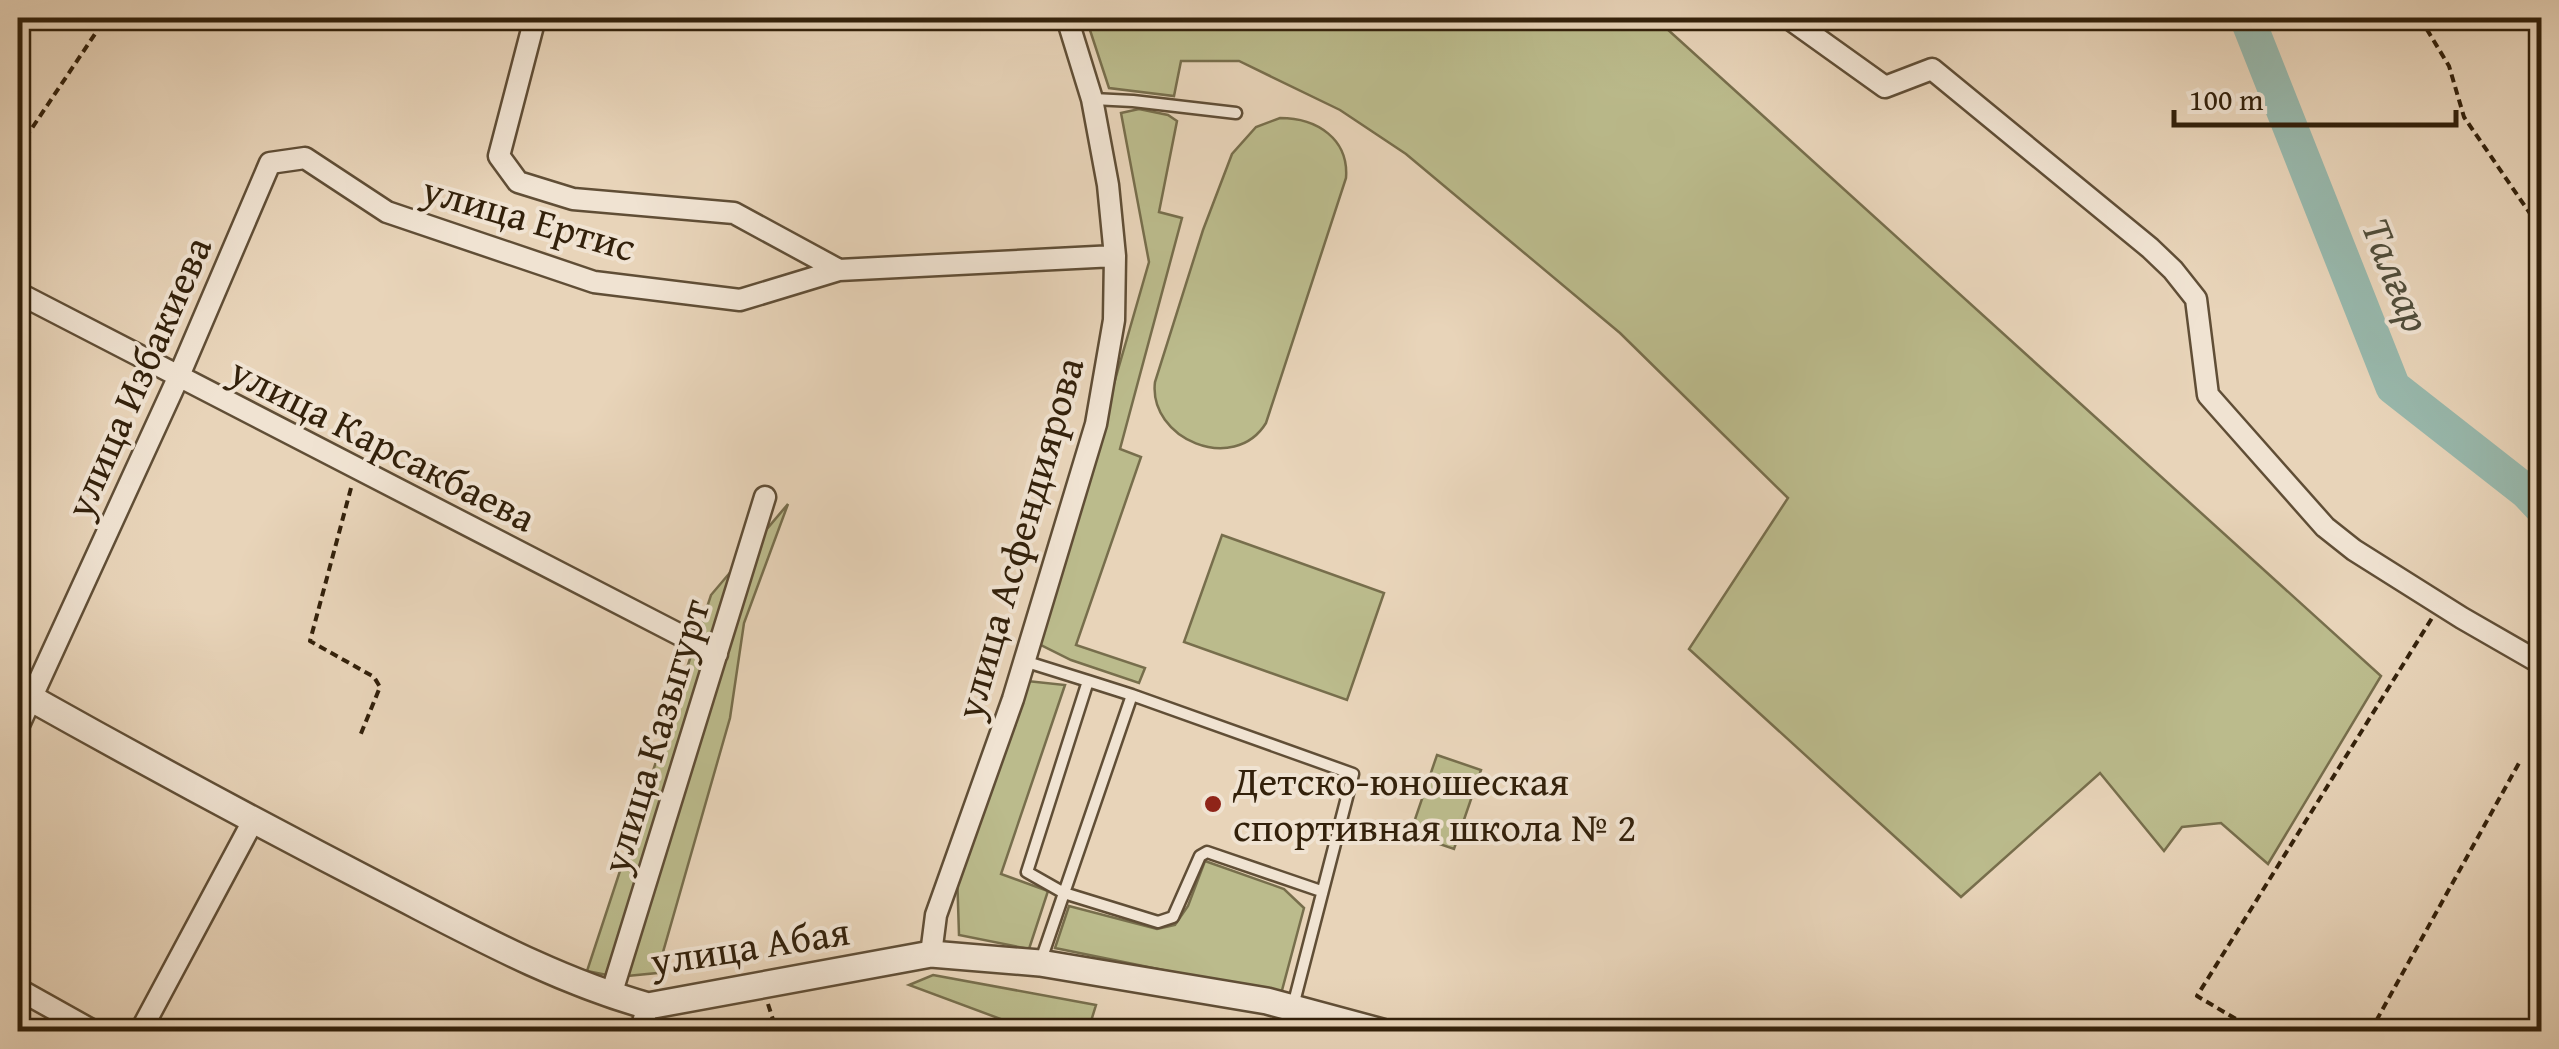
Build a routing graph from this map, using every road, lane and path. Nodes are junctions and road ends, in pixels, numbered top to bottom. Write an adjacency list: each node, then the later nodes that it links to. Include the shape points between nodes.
1 (101, 18): 8 (path)
2 (535, 18): 12 (street, via 499,156 518,182 573,200 734,212)
3 (1067, 18): 6 (street, улица Асфендиярова)
4 (1782, 18): 17 (street, via 1885,88 1932,68 2150,248 2196,298 2208,395 2324,527)
5 (2420, 18): 10 (path, via 2450,66 2464,117)
6 (1092, 100): 7 (lane); 11 (street, улица Асфендиярова)
7 (1236, 113)
8 (18, 149)
9 (270, 163): 12 (street, улица Ертис, via 305,158 387,212 594,282 740,300); 14 (street, улица Избакиева)
10 (2542, 231)
11 (1115, 256): 12 (street, улица Ертис); 19 (street, улица Асфендиярова, via 1114,320 1096,424)
12 (839, 270)
13 (18, 293): 14 (street, улица Карсакбаева)
14 (178, 378): 15 (street, улица Карсакбаева); 22 (street, улица Избакиева)
15 (356, 469): 18 (street, улица Карсакбаева); 25 (path, via 310,641 374,677 380,687)
16 (765, 497): 18 (street, улица Казыгурт)
17 (2441, 604): 20 (street); 43 (path, via 2197,996)
18 (717, 654): 34 (street, улица Казыгурт)
19 (1024, 661): 21 (lane); 30 (street, улица Асфендиярова, via 936,915)
20 (2542, 664)
21 (1088, 681): 23 (lane); 29 (lane, via 1027,872)
22 (25, 695): 24 (street, улица Избакиева); 27 (street, улица Абая)
23 (1132, 695): 28 (lane, via 1351,772 1354,783); 29 (lane)
24 (18, 728)
25 (360, 736)
26 (2519, 763): 44 (path)
27 (253, 820): 34 (street, улица Абая, via 530,963); 39 (street)
28 (1321, 892): 29 (lane, via 1207,852 1166,922); 36 (lane)
29 (1064, 893): 31 (lane)
30 (931, 954): 31 (street, улица Абая); 32 (street, улица Абая)
31 (1040, 963): 36 (street, улица Абая)
32 (762, 986): 35 (street, улица Абая); 41 (path)
33 (18, 989): 38 (street)
34 (611, 995): 35 (street, улица Абая)
35 (648, 1006): 40 (street)
36 (1293, 1007): 42 (street, улица Абая)
37 (2542, 1020): 45 (street)
38 (95, 1032)
39 (140, 1032)
40 (640, 1032)
41 (778, 1032)
42 (1382, 1032)
43 (2258, 1032)
44 (2370, 1032)
45 (2535, 1032)

